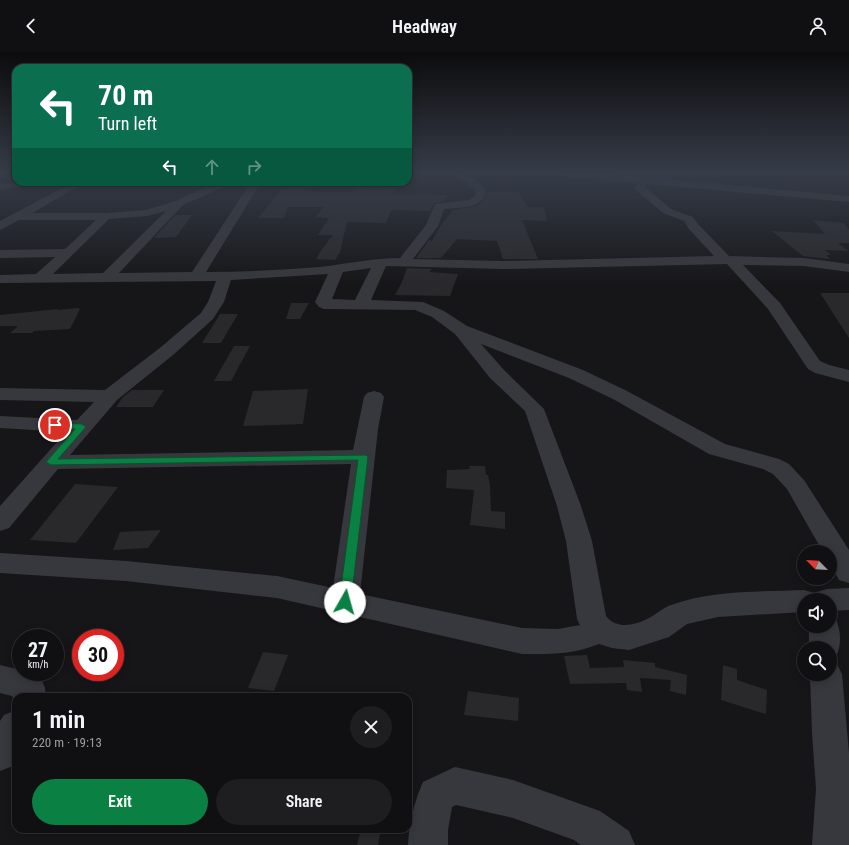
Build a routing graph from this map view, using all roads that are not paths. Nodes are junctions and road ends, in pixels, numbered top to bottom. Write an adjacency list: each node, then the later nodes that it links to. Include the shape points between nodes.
1 (28, 211): 8 (street)
2 (154, 211): 7 (street)
3 (172, 211): 17 (street)
4 (238, 211): 18 (street)
5 (436, 211): 14 (street, via 432,226)
6 (667, 211): 12 (street, via 689,219 692,226)
7 (106, 216): 8 (street); 10 (street)
8 (17, 217): 9 (street)
9 (0, 226)
10 (68, 253): 11 (street); 20 (street)
11 (0, 254)
12 (728, 260): 14 (street, via 504,265); 15 (street, via 804,262); 24 (street, via 774,306 814,365)
13 (381, 263): 14 (street); 16 (street); 22 (street)
14 (403, 263)
15 (849, 268)
16 (337, 269): 19 (street); 22 (street, via 323,302 328,306)
17 (107, 277): 18 (street); 20 (street)
18 (196, 277): 19 (street)
19 (225, 277): 26 (street, via 216,302 207,316)
20 (40, 278): 21 (street)
21 (0, 279)
22 (361, 304): 23 (street, via 418,305 438,314)
23 (461, 330): 34 (street, via 576,374 718,449 781,469 796,485); 39 (street, via 497,374 534,409 569,506 579,541 592,619)
24 (849, 376)
25 (0, 394): 26 (street)
26 (110, 396): 29 (street)
27 (374, 397): 30 (street)
28 (0, 422): 29 (street)
29 (82, 427): 31 (street)
30 (363, 457): 31 (street); 38 (street)
31 (51, 462): 32 (street)
32 (0, 522)
33 (0, 563): 38 (street, via 126,571 277,587)
34 (849, 573)
35 (849, 599): 36 (street)
36 (837, 600)
37 (797, 601): 39 (street, via 718,606 679,614 658,628 629,638 612,636)
38 (345, 602): 39 (street, via 522,641 558,642 580,638)
39 (600, 630)
40 (0, 679): 42 (street, via 29,688)
41 (826, 681): 47 (street, via 835,789)
42 (28, 693)
43 (12, 733): 44 (street)
44 (0, 754)
45 (428, 845): 46 (street, via 428,830 436,795 455,786 513,800 586,825)
46 (616, 845)
47 (832, 845)

